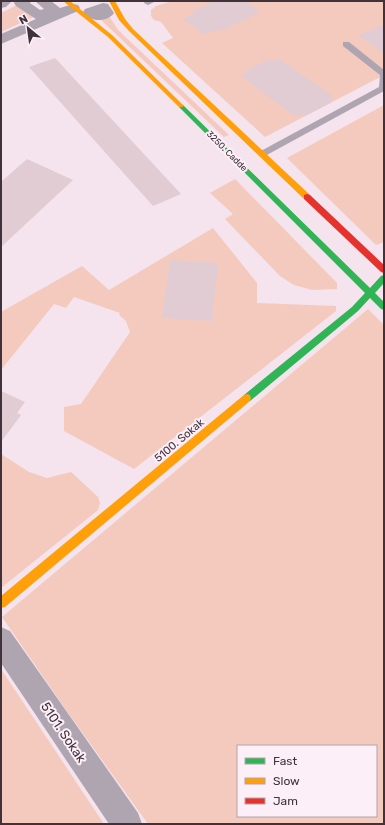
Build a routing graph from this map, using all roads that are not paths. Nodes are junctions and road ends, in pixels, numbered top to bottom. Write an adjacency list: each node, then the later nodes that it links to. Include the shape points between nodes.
1 (5, 1): 5 (street)
2 (24, 1): 3 (street, via 21,3 38,15 55,11)
3 (42, 1)
4 (112, 1): 10 (street, 3250. Cadde, via 130,30)
5 (1, 4)
6 (69, 4): 7 (street); 8 (street); 13 (street, 3250. Cadde, via 110,36)
7 (92, 6)
8 (1, 40)
9 (346, 44): 10 (lane, via 384,74 382,88)
10 (262, 154): 11 (street, 3250. Cadde)
11 (384, 270)
12 (384, 278): 13 (street, 5100. Sokak)
13 (369, 292): 14 (street, 3250. Cadde); 15 (street, 5100. Sokak, via 355,309)
14 (384, 307)
15 (1, 603)
16 (1, 640): 17 (street, 5101. Sokak)
17 (127, 824)

